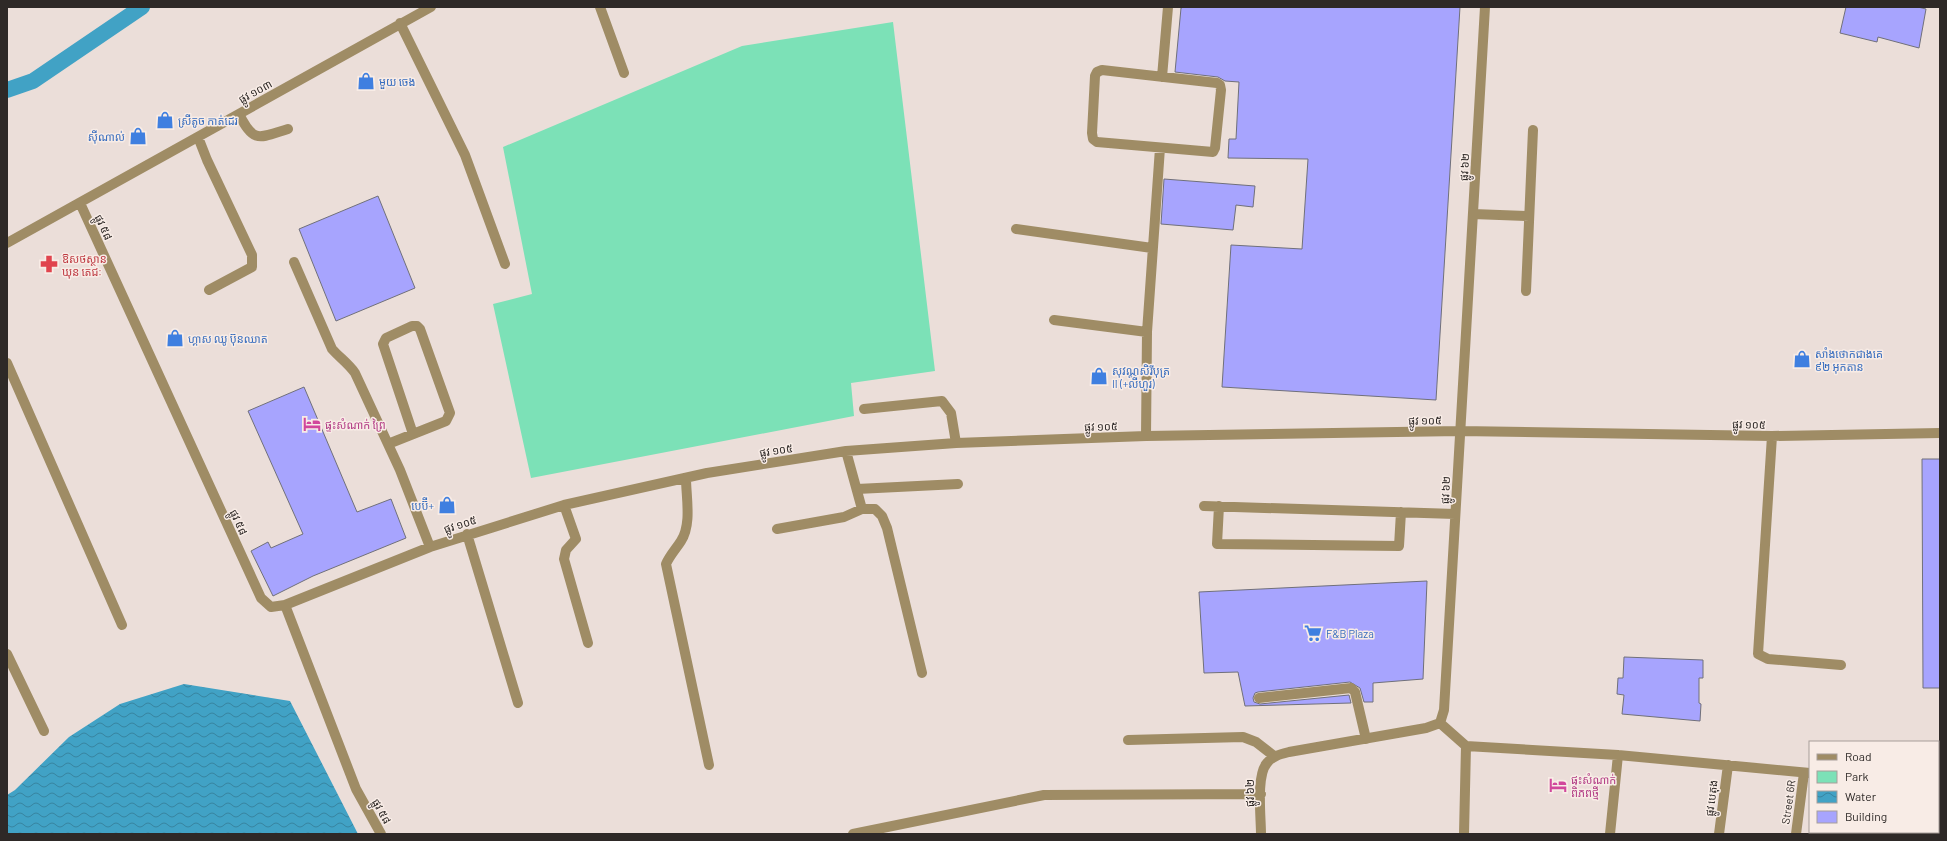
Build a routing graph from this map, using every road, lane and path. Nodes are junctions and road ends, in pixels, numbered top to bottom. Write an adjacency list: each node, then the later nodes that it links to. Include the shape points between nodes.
1 (431, 7): 5 (street, ផ្លូវ ១០៣)
2 (600, 7): 6 (street)
3 (1168, 7): 7 (street)
4 (1485, 7): 14 (street, ផ្លូវ ៦២)
5 (400, 23): 8 (street, ផ្លូវ ១០៣); 20 (street, via 465,155)
6 (624, 73)
7 (1162, 77): 12 (street, via 1217,83 1220,90 1216,148 1213,152); 12 (street, via 1102,70 1097,72 1092,133 1093,139 1097,142)
8 (239, 114): 9 (street, via 248,130 255,136 264,137); 11 (street, ផ្លូវ ១០៣)
9 (288, 130)
10 (1533, 130): 15 (street)
11 (198, 137): 13 (street, ផ្លូវ ១០៣); 21 (street, via 252,256 252,267)
12 (1160, 148): 18 (street)
13 (80, 203): 17 (street, ផ្លូវ ១០៣); 47 (street, ផ្លូវ ៥៨, via 261,598 271,607)
14 (1473, 214): 15 (street); 27 (street, ផ្លូវ ៦២)
15 (1529, 216): 22 (street)
16 (1016, 229): 18 (street)
17 (7, 243)
18 (1152, 248): 24 (street)
19 (294, 262): 33 (street, via 332,349 348,362 355,373)
20 (505, 264)
21 (209, 290)
22 (1526, 291)
23 (1054, 320): 24 (street)
24 (1147, 332): 30 (street)
25 (7, 363): 48 (street)
26 (864, 409): 32 (street, via 942,401 951,413)
27 (1460, 431): 30 (street, ផ្លូវ ១០៥); 31 (street, ផ្លូវ ១០៥); 43 (street, ផ្លូវ ៦២)
28 (1940, 433): 31 (street, ផ្លូវ ១០៥)
29 (413, 434): 29 (street, via 446,421 450,413 417,326 386,338 383,344); 33 (street)
30 (1146, 436): 32 (street, ផ្លូវ ១០៥)
31 (1772, 436): 51 (street, via 1758,654 1768,659)
32 (956, 443): 34 (street, ផ្លូវ ១០៥)
33 (388, 444): 46 (street)
34 (846, 451): 35 (street, ផ្លូវ ១០៥); 37 (street)
35 (686, 478): 38 (street, ផ្លូវ ១០៥); 62 (street, via 687,526 682,540 669,555 666,564)
36 (958, 484): 37 (street)
37 (858, 489): 41 (street)
38 (564, 505): 45 (street, ផ្លូវ ១០៥); 49 (street, via 576,539 566,550 564,559)
39 (1204, 506): 40 (street)
40 (1219, 506): 42 (street); 42 (street, via 1217,544 1399,546)
41 (862, 509): 44 (street, via 844,517); 52 (street, via 875,509 882,516 887,528)
42 (1401, 512): 43 (street)
43 (1456, 514): 55 (street, ផ្លូវ ៦២, via 1444,710)
44 (776, 529)
45 (467, 534): 46 (street, ផ្លូវ ១០៥); 54 (street)
46 (430, 546): 47 (street, ផ្លូវ ១០៥)
47 (285, 605): 66 (street, ផ្លូវ ៥៨, via 356,789)
48 (122, 624)
49 (588, 643)
50 (7, 654): 56 (street)
51 (1841, 665)
52 (922, 673)
53 (1259, 698): 57 (street, via 1351,688 1355,692)
54 (518, 703)
55 (1440, 723): 57 (street); 59 (street)
56 (44, 731)
57 (1366, 739): 60 (street)
58 (1128, 740): 60 (street, via 1243,737 1256,742)
59 (1466, 746): 61 (street); 69 (street)
60 (1274, 756): 65 (street, ផ្លូវ ៦២, via 1261,772)
61 (1618, 756): 63 (street); 70 (street)
62 (709, 765)
63 (1728, 765): 64 (street); 71 (street, ផ្លូវ បេតុង)
64 (1807, 773): 72 (street, Street 6R)
65 (1261, 794): 67 (street, via 1044,795); 68 (street, ផ្លូវ ៦២)
66 (381, 834)
67 (853, 834)
68 (1261, 834)
69 (1464, 834)
70 (1610, 834)
71 (1719, 834)
72 (1796, 834)

